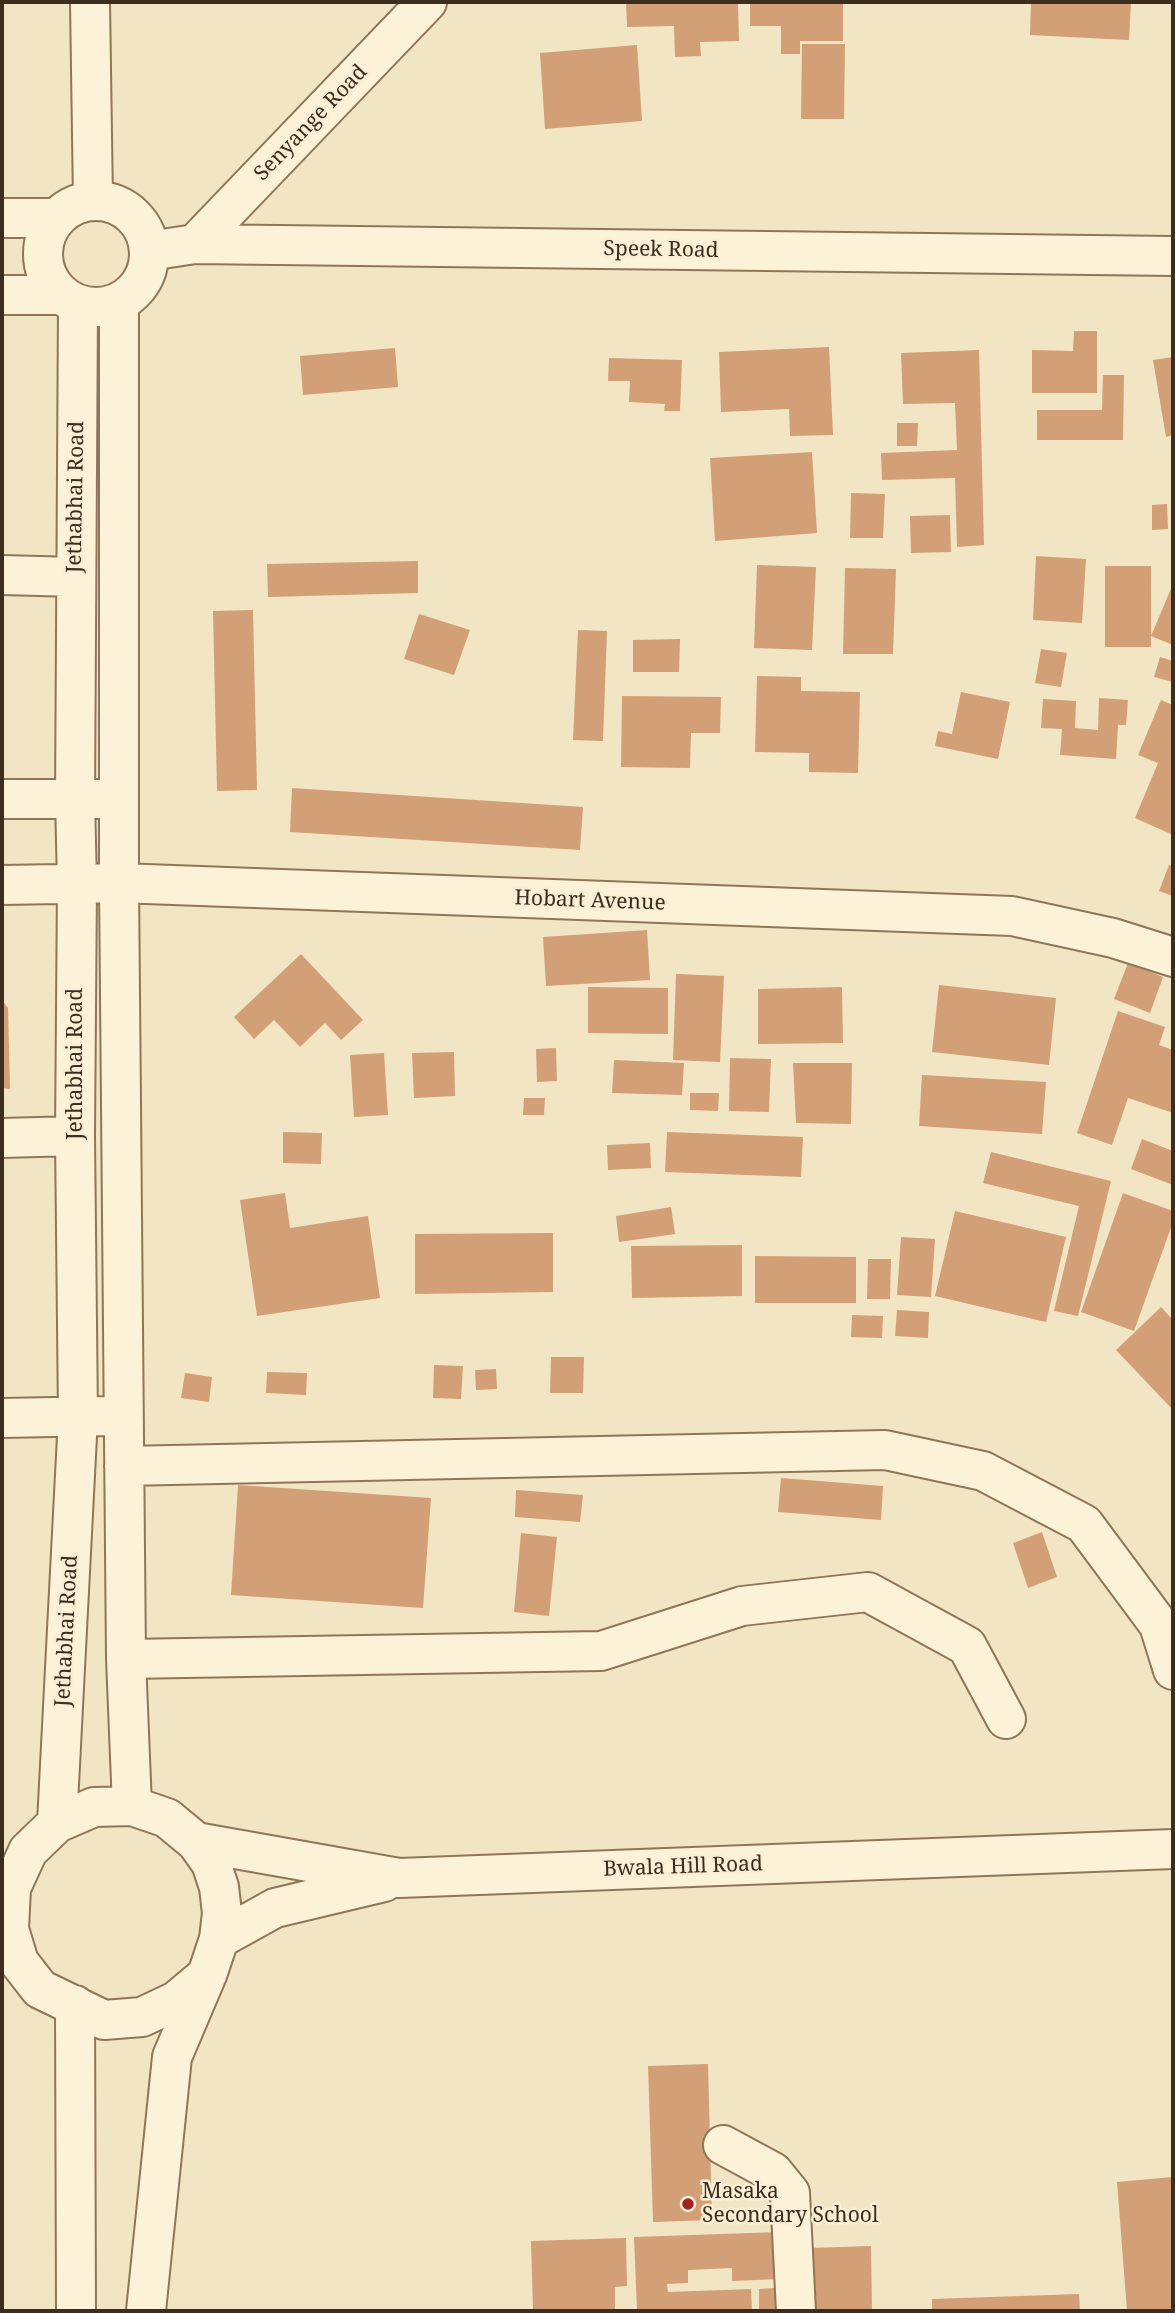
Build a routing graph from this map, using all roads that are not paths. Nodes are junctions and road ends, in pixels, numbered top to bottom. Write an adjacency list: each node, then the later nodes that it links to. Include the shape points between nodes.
1 (90, 2): 3 (street)
2 (427, 2): 6 (street, Senyange Road)
3 (93, 201): 5 (street, via 73,206); 7 (street, via 114,204 132,214 144,231)
4 (2, 218): 5 (street)
5 (56, 218): 10 (street, via 45,237 43,258 48,278)
6 (195, 244): 7 (street, Speek Road); 8 (street, Speek Road)
7 (149, 251): 11 (street, via 146,272 136,290)
8 (1173, 256)
9 (2, 295): 10 (street)
10 (69, 300): 11 (street, via 99,308); 13 (street, Jethabhai Road)
11 (120, 303): 16 (street, Jethabhai Road)
12 (2, 575): 13 (street)
13 (76, 577): 15 (street, Jethabhai Road)
14 (2, 799): 15 (street)
15 (75, 799): 16 (street); 18 (street, Jethabhai Road)
16 (119, 799): 17 (street, Jethabhai Road)
17 (119, 883): 18 (street, Hobart Avenue); 20 (street, Hobart Avenue, via 1012,916 1113,938); 23 (street, Jethabhai Road)
18 (77, 884): 19 (street, Hobart Avenue); 21 (street, Jethabhai Road)
19 (2, 885)
20 (1173, 957)
21 (75, 1136): 22 (street); 24 (street, Jethabhai Road)
22 (2, 1138)
23 (124, 1414): 24 (street); 26 (street, Jethabhai Road)
24 (78, 1417): 25 (street); 31 (street, Jethabhai Road)
25 (2, 1418)
26 (124, 1466): 27 (street, Jethabhai Road); 28 (street, via 885,1450 983,1471 1084,1524 1159,1625)
27 (127, 1659): 29 (street, via 601,1651 741,1606 868,1592 967,1646); 30 (street, Jethabhai Road)
28 (1173, 1670)
29 (1006, 1719)
30 (132, 1806): 31 (street, via 94,1807); 32 (street, via 167,1818)
31 (57, 1823): 34 (street)
32 (196, 1842): 35 (street, Bwala Hill Road); 36 (street, via 211,1863 219,1887)
33 (1173, 1849): 35 (street, Bwala Hill Road)
34 (11, 1870): 39 (street, via 9,1928 19,1962)
35 (399, 1878): 36 (street, via 275,1908)
36 (219, 1939): 37 (street)
37 (207, 1975): 40 (street, via 176,2001 142,2017 104,2020); 43 (street, via 173,2057)
38 (2, 1979): 39 (street)
39 (40, 1989): 40 (street)
40 (75, 2005): 42 (street)
41 (723, 2145): 44 (street, via 773,2172 790,2193)
42 (76, 2311)
43 (146, 2311)
44 (796, 2311)

